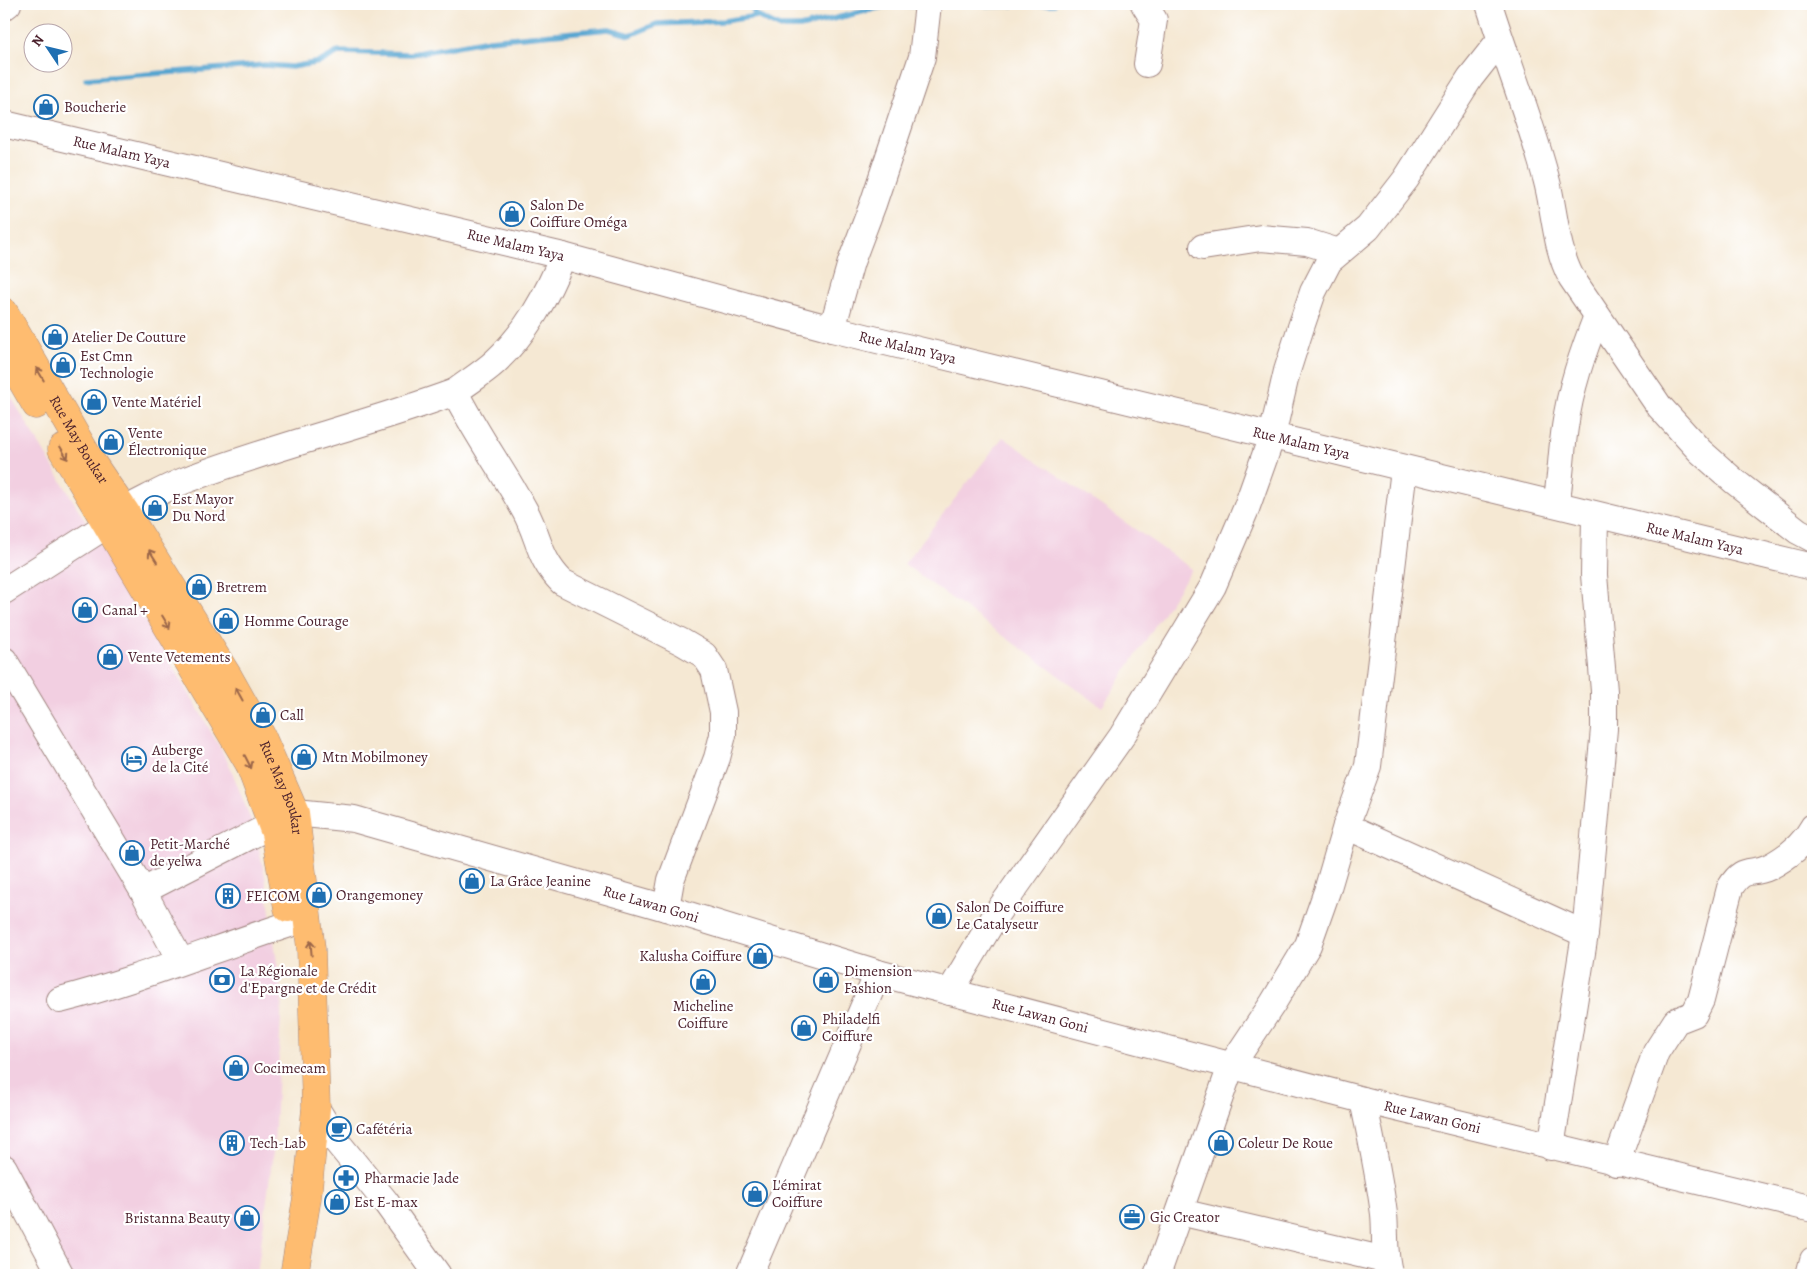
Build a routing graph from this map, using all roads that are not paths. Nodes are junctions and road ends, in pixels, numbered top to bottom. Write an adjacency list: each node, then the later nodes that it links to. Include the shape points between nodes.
1 (8, 4): 4 (street)
2 (1144, 4): 7 (street, via 1154,20)
3 (1489, 4): 6 (street)
4 (4, 7)
5 (928, 11): 14 (street, via 922,57 850,262)
6 (1500, 40): 10 (street, via 1470,78 1406,179 1368,228); 13 (street, via 1524,100 1546,179 1562,260)
7 (1147, 64)
8 (4, 124): 11 (street, Rue Malam Yaya)
9 (1203, 247): 10 (street, via 1261,238 1307,242)
10 (1339, 252): 17 (street, via 1329,261 1313,292 1287,371)
11 (563, 256): 14 (street, Rue Malam Yaya); 16 (street, via 532,321 495,362)
12 (4, 312): 21 (main road, Rue May Boukar, one-way to 12, via 90,460)
13 (1597, 316): 19 (street, via 1574,382); 22 (street, via 1659,406 1700,451 1798,531)
14 (832, 329): 17 (street, Rue Malam Yaya)
15 (4, 350): 21 (main road, Rue May Boukar, one-way to 21)
16 (455, 392): 21 (street, via 400,413 303,440 184,480); 30 (street, via 526,513 549,569 562,582 704,655 714,670 724,712 723,735 671,880)
17 (1272, 436): 18 (street, Rue Malam Yaya); 35 (street, via 1214,586 1122,736 997,913)
18 (1404, 469): 19 (street, Rue Malam Yaya); 27 (street, via 1368,766)
19 (1556, 504): 20 (street, Rue Malam Yaya)
20 (1595, 516): 23 (street, Rue Malam Yaya); 32 (street, via 1594,575 1604,729)
21 (116, 517): 24 (street); 26 (main road, Rue May Boukar, via 229,678 261,735)
22 (1813, 539)
23 (1813, 567)
24 (4, 591)
25 (4, 660): 29 (street)
26 (284, 818): 29 (street); 30 (street, Rue Lawan Goni, via 354,819); 31 (main road, Rue May Boukar); 39 (main road, Rue May Boukar, one-way to 26, via 311,949)
27 (1346, 826): 32 (street); 37 (street, via 1308,945)
28 (1813, 827): 41 (street, via 1790,854 1767,868 1748,870 1733,883 1701,1000 1694,1014 1676,1021 1656,1052)
29 (143, 892): 33 (street)
30 (666, 908): 34 (street, Rue Lawan Goni)
31 (290, 924): 33 (street); 48 (main road, Rue May Boukar, via 299,1045 298,1145)
32 (1585, 934): 40 (street)
33 (180, 960): 36 (street, via 119,985)
34 (878, 973): 35 (street, Rue Lawan Goni); 51 (street)
35 (950, 992): 37 (street, Rue Lawan Goni)
36 (60, 1000)
37 (1231, 1066): 38 (street, Rue Lawan Goni); 44 (street)
38 (1363, 1100): 40 (street, Rue Lawan Goni); 46 (street, via 1376,1159)
39 (316, 1108): 49 (main road, Rue May Boukar); 50 (street)
40 (1551, 1147): 41 (street, Rue Lawan Goni)
41 (1616, 1163): 43 (street, Rue Lawan Goni)
42 (4, 1168): 47 (street)
43 (1813, 1209)
44 (1180, 1212): 46 (street); 52 (street)
45 (1813, 1260): 53 (street)
46 (1388, 1268)
47 (61, 1275)
48 (278, 1275)
49 (294, 1275)
50 (438, 1275)
51 (749, 1275)
52 (1157, 1275)
53 (1809, 1275)

